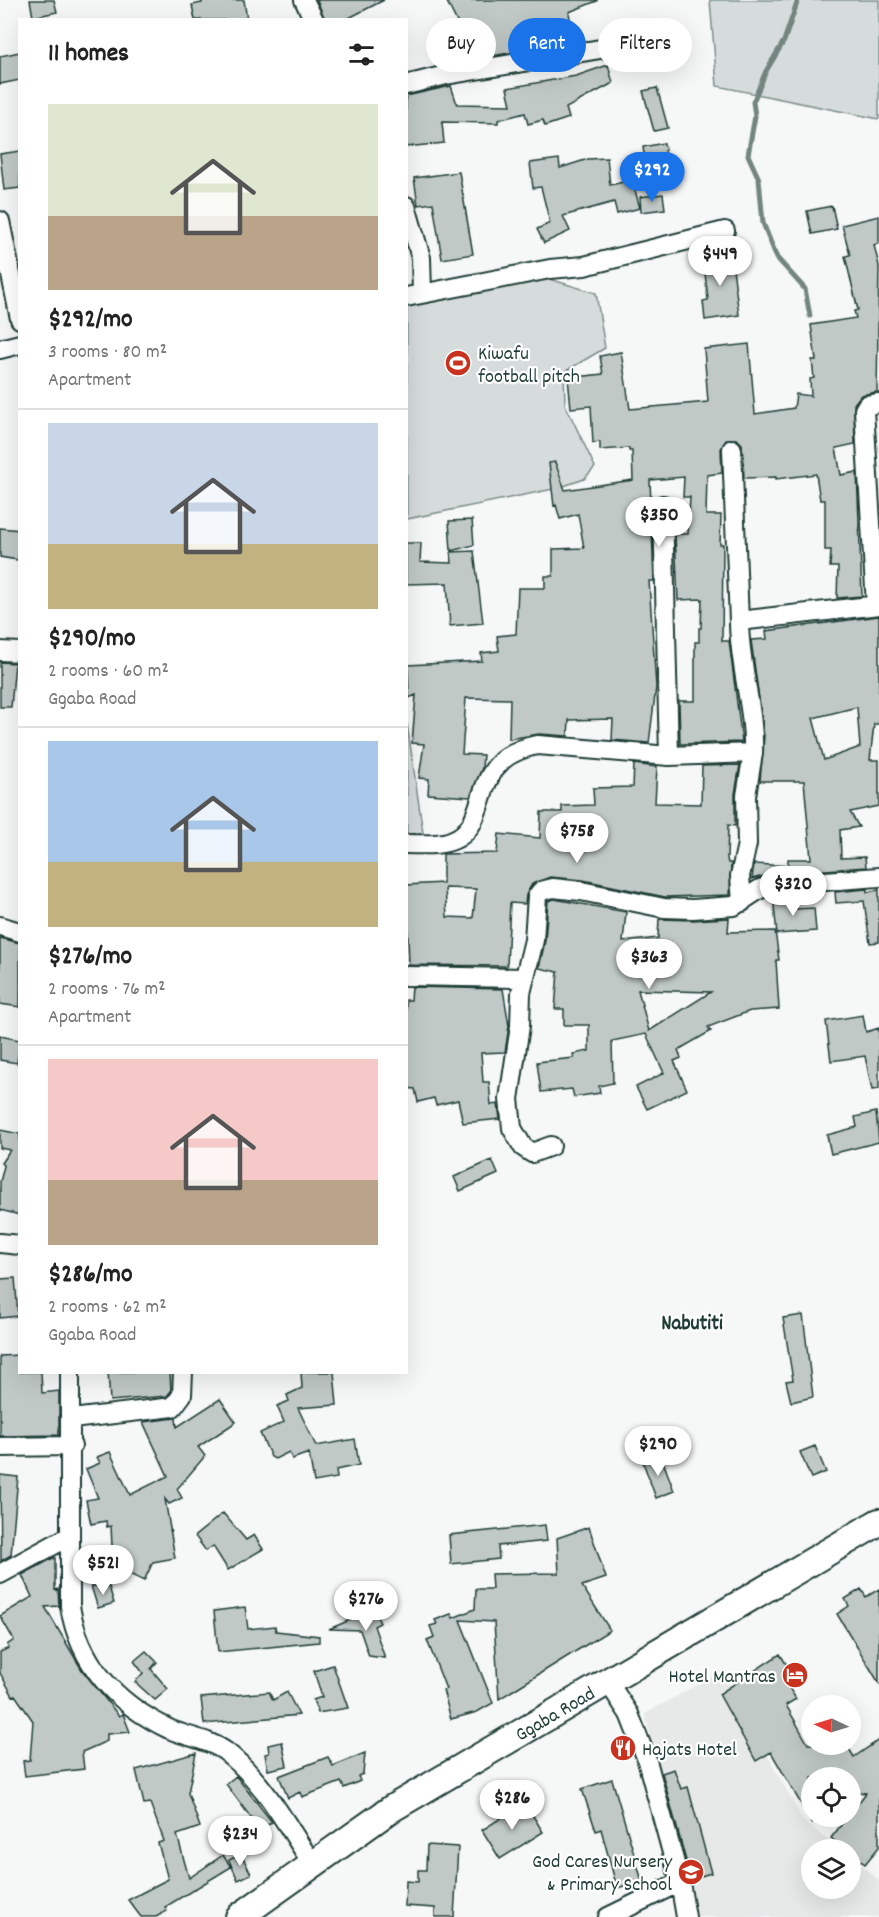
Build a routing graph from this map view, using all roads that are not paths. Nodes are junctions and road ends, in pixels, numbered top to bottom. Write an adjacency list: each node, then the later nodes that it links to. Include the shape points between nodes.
1 (304, 0): 2 (street)
2 (313, 18)
3 (598, 49): 4 (street)
4 (408, 84)
5 (408, 213): 8 (street, via 421,258)
6 (0, 221): 9 (street)
7 (726, 231): 8 (street, via 584,266)
8 (414, 295)
9 (18, 309)
10 (18, 344): 11 (street)
11 (0, 349)
12 (879, 403): 15 (street, via 867,405 864,410)
13 (732, 449): 16 (street)
14 (663, 505): 20 (street)
15 (878, 605): 16 (street)
16 (739, 621): 19 (street)
17 (0, 651): 18 (street)
18 (18, 652)
19 (753, 753): 20 (street); 23 (street, via 746,796 747,844 740,876)
20 (669, 756): 21 (street, via 538,745 517,749 491,772 465,832 442,843)
21 (408, 844)
22 (879, 877): 23 (street, via 772,885)
23 (742, 902): 27 (street, via 724,908 664,908 546,888 537,896 534,940)
24 (0, 926): 25 (street)
25 (18, 931)
26 (408, 976): 27 (street)
27 (523, 978): 28 (street, via 520,1026 509,1085 510,1115 517,1138 528,1152 538,1153)
28 (551, 1146)
29 (0, 1244): 30 (street)
30 (18, 1245)
31 (70, 1374): 33 (street)
32 (183, 1374): 33 (street, via 182,1395 173,1407)
33 (72, 1419): 34 (street)
34 (72, 1446): 35 (street); 37 (street)
35 (0, 1447)
36 (879, 1522): 39 (main road, Ggaba Road)
37 (70, 1536): 38 (street); 40 (street, via 74,1631 96,1673 119,1698 147,1717 223,1750 246,1770)
38 (0, 1574)
39 (608, 1682): 40 (main road, Ggaba Road, via 390,1809); 41 (street, via 629,1714 646,1757)
40 (312, 1863): 42 (main road, Ggaba Road)
41 (680, 1882): 43 (street); 44 (street)
42 (239, 1917)
43 (608, 1917)
44 (686, 1917)

